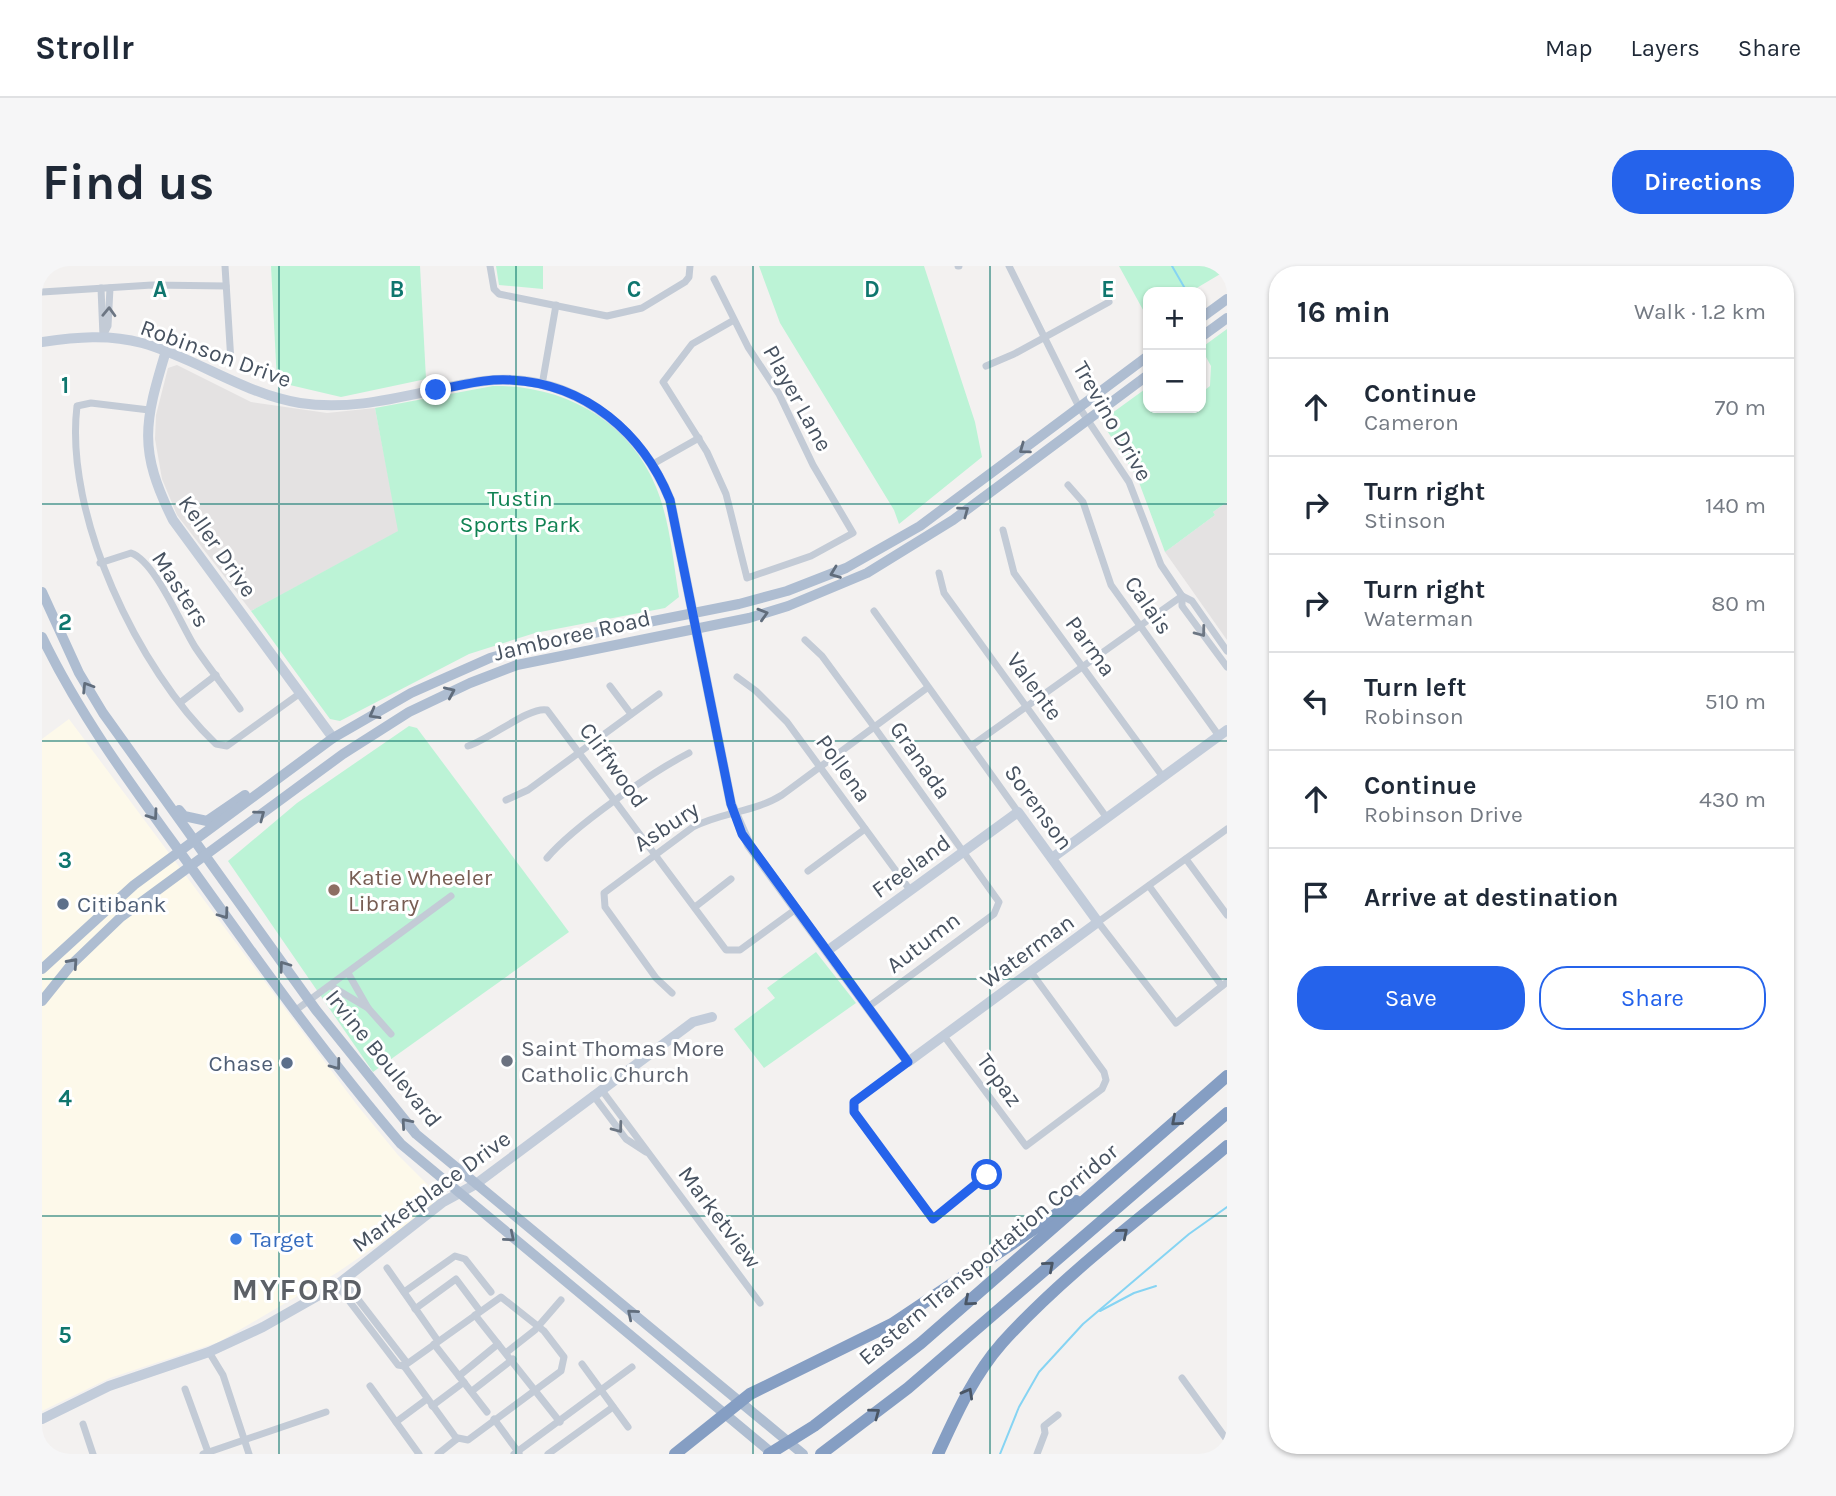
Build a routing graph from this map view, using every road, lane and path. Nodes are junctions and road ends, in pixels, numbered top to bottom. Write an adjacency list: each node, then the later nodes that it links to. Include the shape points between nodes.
1 (225, 266): 6 (street)
2 (490, 266): 12 (street, via 499,294)
3 (690, 266): 12 (street, via 685,282 624,314 597,315)
4 (1009, 266): 18 (street, Trevino Drive)
5 (713, 279): 15 (street, Player Lane)
6 (226, 286): 8 (street); 22 (street)
7 (101, 288): 8 (street); 9 (street); 17 (street)
8 (110, 288): 17 (street, one-way to 8, via 108,326)
9 (42, 292)
10 (1227, 299): 13 (main road)
11 (1109, 302): 18 (street)
12 (556, 305): 25 (street)
13 (1206, 315)
14 (1227, 318): 16 (main road)
15 (734, 320): 29 (street, via 692,344 665,377 664,387); 29 (street, Player Lane, via 853,533 811,556 747,578 732,508)
16 (1206, 333)
17 (103, 336): 19 (street, Robinson Drive); 20 (street, Robinson Drive)
18 (1044, 337): 23 (street); 26 (street, Trevino Drive)
19 (42, 342)
20 (166, 351): 25 (street, Robinson Drive, via 278,398 322,405 366,403 484,381); 27 (street, Keller Drive)
21 (1143, 360): 26 (main road, Jamboree Road)
22 (231, 362)
23 (986, 366)
24 (1143, 380): 28 (main road, Jamboree Road)
25 (542, 385): 30 (street, Robinson Drive, via 602,410 638,442)
26 (1079, 407): 28 (street, Trevino Drive); 38 (main road, Jamboree Road, one-way to 38, via 920,526 846,568 787,591)
27 (149, 410): 33 (street, via 91,403 77,406 74,436); 50 (street, Keller Drive, via 150,461 171,517)
28 (1088, 420): 36 (street, Trevino Drive, via 1129,482 1155,554); 40 (main road, Jamboree Road, one-way to 28, via 788,606 867,573 953,520)
29 (699, 438): 30 (street)
30 (653, 464): 38 (street, Robinson Drive, via 670,500)
31 (1068, 485): 39 (street, Calais, via 1083,502 1106,575)
32 (1003, 530): 44 (street, Parma, via 1014,573)
33 (100, 563): 46 (street, Masters, via 124,554 136,556 158,582); 52 (street, via 134,629)
34 (939, 573): 53 (street, Valente, via 944,593)
35 (42, 592): 63 (main road, Irvine Boulevard, one-way to 35, via 79,673)
36 (1182, 596): 39 (street); 43 (street, Trevino Drive, via 1192,601); 45 (street, Trevino Drive, one-way to 45, via 1182,606)
37 (874, 611): 49 (street, Sorenson)
38 (694, 613): 40 (street, Robinson Drive); 58 (main road, Jamboree Road, one-way to 58, via 584,633 490,659 411,693)
39 (1140, 626): 44 (street); 57 (street, Calais)
40 (696, 629): 70 (street, Robinson Drive); 78 (main road, Jamboree Road, one-way to 40, via 342,754 437,698 517,665)
41 (42, 637): 75 (main road, Irvine Boulevard, one-way to 75, via 78,707)
42 (805, 640): 56 (street, Granada)
43 (1227, 651)
44 (1084, 667): 53 (street); 66 (street, Parma)
45 (1227, 667)
46 (216, 675): 52 (street); 54 (street, Masters)
47 (737, 677): 64 (street, Pollena, via 772,705)
48 (610, 686): 55 (street)
49 (927, 688): 56 (street, Asbury); 60 (street, Sorenson)
50 (299, 694): 52 (street, via 227,746 216,744); 58 (street, Keller Drive)
51 (659, 694): 55 (street)
52 (181, 702)
53 (1027, 708): 60 (street); 71 (street, Valente)
54 (240, 709)
55 (631, 714): 61 (street)
56 (875, 728): 64 (street, Asbury); 76 (street, Granada)
57 (1223, 733): 66 (street)
58 (333, 738): 65 (main road, Jamboree Road)
59 (468, 746): 61 (street, Cliffwood, via 543,708 551,712)
60 (971, 746): 69 (street, Sorenson)
61 (580, 752): 67 (street, via 528,790); 68 (street, Cliffwood)
62 (689, 754): 68 (street)
63 (135, 757): 65 (main road, via 184,816 197,821 207,821 268,780); 74 (main road, Irvine Boulevard)
64 (820, 767): 70 (street, Asbury, via 772,802); 72 (street, Pollena)
65 (285, 775): 74 (main road, Jamboree Road)
66 (1163, 777): 71 (street)
67 (506, 800)
68 (617, 801): 77 (street, Cliffwood); 79 (street)
69 (1018, 812): 76 (street, Freeland); 80 (street, Sorenson)
70 (734, 813): 77 (street, Asbury, via 707,819); 90 (street, Robinson Drive, via 742,834)
71 (1107, 818): 80 (street)
72 (865, 829): 83 (street); 86 (street, Pollena)
73 (1227, 829): 81 (street, Waterman)
74 (194, 841): 75 (main road, Jamboree Road); 78 (main road, Irvine Boulevard)
75 (179, 852): 82 (main road, Irvine Boulevard); 94 (main road, Jamboree Road, via 91,921)
76 (963, 852): 86 (street, Freeland); 88 (street, Granada)
77 (655, 855): 89 (street, Cliffwood); 99 (street, Asbury, via 608,889 602,903)
78 (205, 857): 82 (main road, Jamboree Road); 101 (main road, Irvine Boulevard, one-way to 78)
79 (547, 858)
80 (1052, 858): 92 (street, Sorenson)
81 (1185, 859): 85 (street, Waterman); 91 (street)
82 (191, 867): 100 (main road, Jamboree Road, one-way to 82, via 121,916); 104 (main road, Irvine Boulevard, one-way to 104)
83 (808, 871)
84 (731, 879): 89 (street)
85 (1149, 886): 92 (street, Waterman); 97 (street)
86 (910, 890): 93 (street, Freeland)
87 (451, 896): 96 (street)
88 (999, 906): 102 (street, Autumn)
89 (695, 907): 90 (street, Cliffwood, via 730,952 740,950)
90 (796, 909): 93 (street, Robinson Drive)
91 (1227, 915)
92 (1098, 922): 95 (street, Waterman); 97 (street, Sorenson, via 1176,1023)
93 (827, 951): 102 (street, Robinson Drive)
94 (42, 969)
95 (1031, 972): 107 (street, Waterman); 107 (street, Topaz, via 1107,1080 1026,1146)
96 (348, 973): 98 (street); 103 (street)
97 (1225, 984)
98 (331, 986): 101 (street); 103 (street)
99 (672, 993)
100 (42, 1001)
101 (309, 1001): 104 (street); 114 (main road, Irvine Boulevard, one-way to 101, via 416,1134)
102 (867, 1007): 108 (street, Robinson Drive)
103 (368, 1008): 106 (street)
104 (296, 1010): 116 (main road, Irvine Boulevard, one-way to 116, via 401,1144)
105 (712, 1017): 110 (street, Marketplace Drive, via 693,1022)
106 (391, 1034)
107 (944, 1036): 108 (street, Waterman)
108 (908, 1062): 113 (street, Waterman, via 853,1105 854,1112 933,1219)
109 (1227, 1076): 115 (highway, Eastern Transportation Corridor, one-way to 115)
110 (597, 1092): 114 (street, Marketplace Drive); 122 (street, Marketview, via 650,1154)
111 (1227, 1113): 168 (highway, Eastern Transportation Corridor, one-way to 111, via 908,1388)
112 (1227, 1146): 169 (highway, one-way to 112, via 969,1389 1002,1344 1053,1294)
113 (987, 1175)
114 (476, 1184): 116 (street, Marketplace Drive); 142 (main road, Irvine Boulevard, one-way to 114)
115 (1095, 1191): 142 (highway, via 1056,1212 892,1324); 166 (highway, Eastern Transportation Corridor, one-way to 166, via 921,1343)
116 (458, 1194): 118 (street, Marketplace Drive); 147 (main road, Irvine Boulevard, one-way to 147)
117 (387, 1268): 119 (street)
118 (340, 1282): 128 (street, Marketplace Drive); 131 (street)
119 (404, 1292): 120 (street, via 455,1256 465,1259); 123 (street)
120 (491, 1292)
121 (561, 1300): 125 (street)
122 (760, 1303)
123 (415, 1309): 124 (street, via 456,1279); 126 (street)
124 (478, 1313): 125 (street, via 501,1297); 126 (street); 127 (street)
125 (538, 1326): 129 (street); 138 (street, via 565,1362 561,1371)
126 (436, 1343): 131 (street); 135 (street)
127 (498, 1345): 129 (street); 135 (street)
128 (209, 1352): 149 (street, Marketplace Drive, via 109,1386); 156 (street, via 223,1375)
129 (507, 1352): 130 (street)
130 (513, 1359): 138 (street); 140 (street)
131 (403, 1364): 141 (street)
132 (582, 1364): 139 (street)
133 (632, 1367): 139 (street)
134 (1182, 1378): 157 (street)
135 (461, 1379): 140 (street); 143 (street)
136 (370, 1386): 151 (street)
137 (185, 1389): 158 (street)
138 (537, 1389): 150 (street); 152 (street)
139 (601, 1390): 144 (street); 152 (street)
140 (472, 1391): 146 (street)
141 (427, 1399): 143 (street); 151 (street)
142 (740, 1401): 147 (highway); 167 (main road, Irvine Boulevard)
143 (432, 1406): 155 (street)
144 (613, 1407): 154 (street); 164 (street)
145 (326, 1412): 156 (street)
146 (487, 1412)
147 (724, 1414): 165 (highway); 166 (main road, Irvine Boulevard)
148 (1058, 1415): 170 (street, via 1044,1426)
149 (42, 1419)
150 (494, 1419): 155 (street, via 468,1440); 159 (street)
151 (396, 1422): 162 (street)
152 (560, 1422): 159 (street)
153 (83, 1424): 160 (street)
154 (628, 1427)
155 (457, 1439): 163 (street)
156 (244, 1440): 158 (street); 161 (street)
157 (1227, 1440)
158 (205, 1453)
159 (517, 1453)
160 (93, 1454)
161 (248, 1454)
162 (419, 1454)
163 (438, 1454)
164 (548, 1454)
165 (675, 1454)
166 (771, 1454)
167 (803, 1454)
168 (821, 1454)
169 (938, 1454)
170 (1037, 1454)

